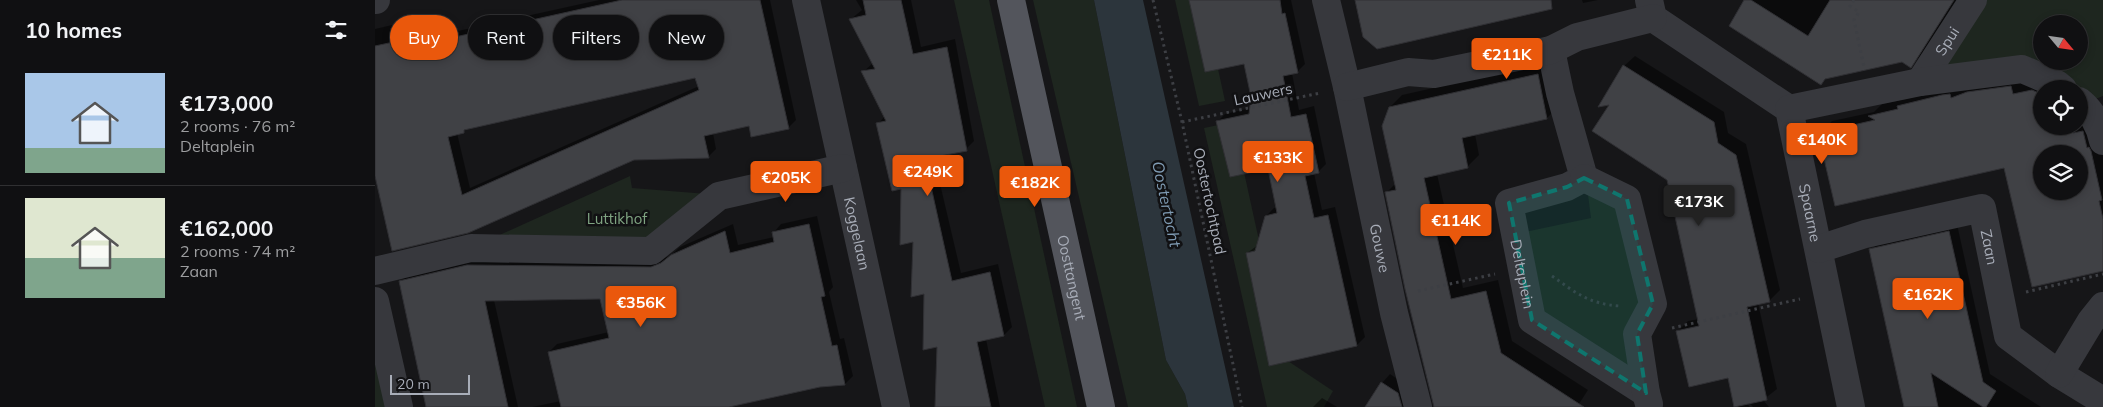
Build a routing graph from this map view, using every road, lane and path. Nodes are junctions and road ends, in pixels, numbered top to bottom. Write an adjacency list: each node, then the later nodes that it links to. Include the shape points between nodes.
1 (806, 0): 17 (street, Koggelaan)
2 (1011, 0): 35 (main road, Oosttangent)
3 (1153, 0): 15 (path, Oostertochtpad)
4 (1326, 0): 11 (street, Gouwe)
5 (1854, 0): 12 (path, via 1850,6 1859,12 1854,20)
6 (1973, 0): 10 (street, Spui)
7 (1651, 9): 8 (street); 13 (street)
8 (1551, 50): 11 (street, via 1434,74 1408,72); 18 (street)
9 (2048, 80): 10 (street, via 2022,69)
10 (1920, 82): 12 (street)
11 (1347, 88): 15 (path, Lauwers); 24 (street, Gouwe)
12 (1869, 92): 13 (street)
13 (1789, 109): 19 (street, Spaarne)
14 (2088, 109): 16 (street)
15 (1182, 122): 36 (path, Oostertochtpad)
16 (2103, 141)
17 (843, 168): 21 (street, via 719,196 651,251 471,248); 34 (street, Koggelaan)
18 (1584, 178): 20 (street, Deltaplein, via 1567,187 1509,203); 28 (street, Deltaplein, via 1627,199 1653,304)
19 (1819, 249): 23 (street, Spaarne); 25 (street, Zaan, via 1865,234 1982,208)
20 (1523, 268): 24 (path); 28 (path, via 1539,266 1581,297 1630,308); 31 (street, Deltaplein, via 1532,320)
21 (375, 271)
22 (2103, 274): 25 (path)
23 (1827, 292): 28 (path, via 1665,330); 37 (street, Spaarne)
24 (1390, 297): 30 (street, Gouwe)
25 (2000, 298): 29 (street, Zaan, via 2008,336)
26 (375, 301): 33 (street)
27 (2103, 306): 29 (street)
28 (1646, 317): 31 (street, Deltaplein, via 1637,334)
29 (2059, 374): 32 (street, Zaan)
30 (1415, 395)
31 (1648, 400)
32 (2103, 401)
33 (399, 407)
34 (896, 407)
35 (1101, 407)
36 (1242, 407)
37 (1851, 407)

